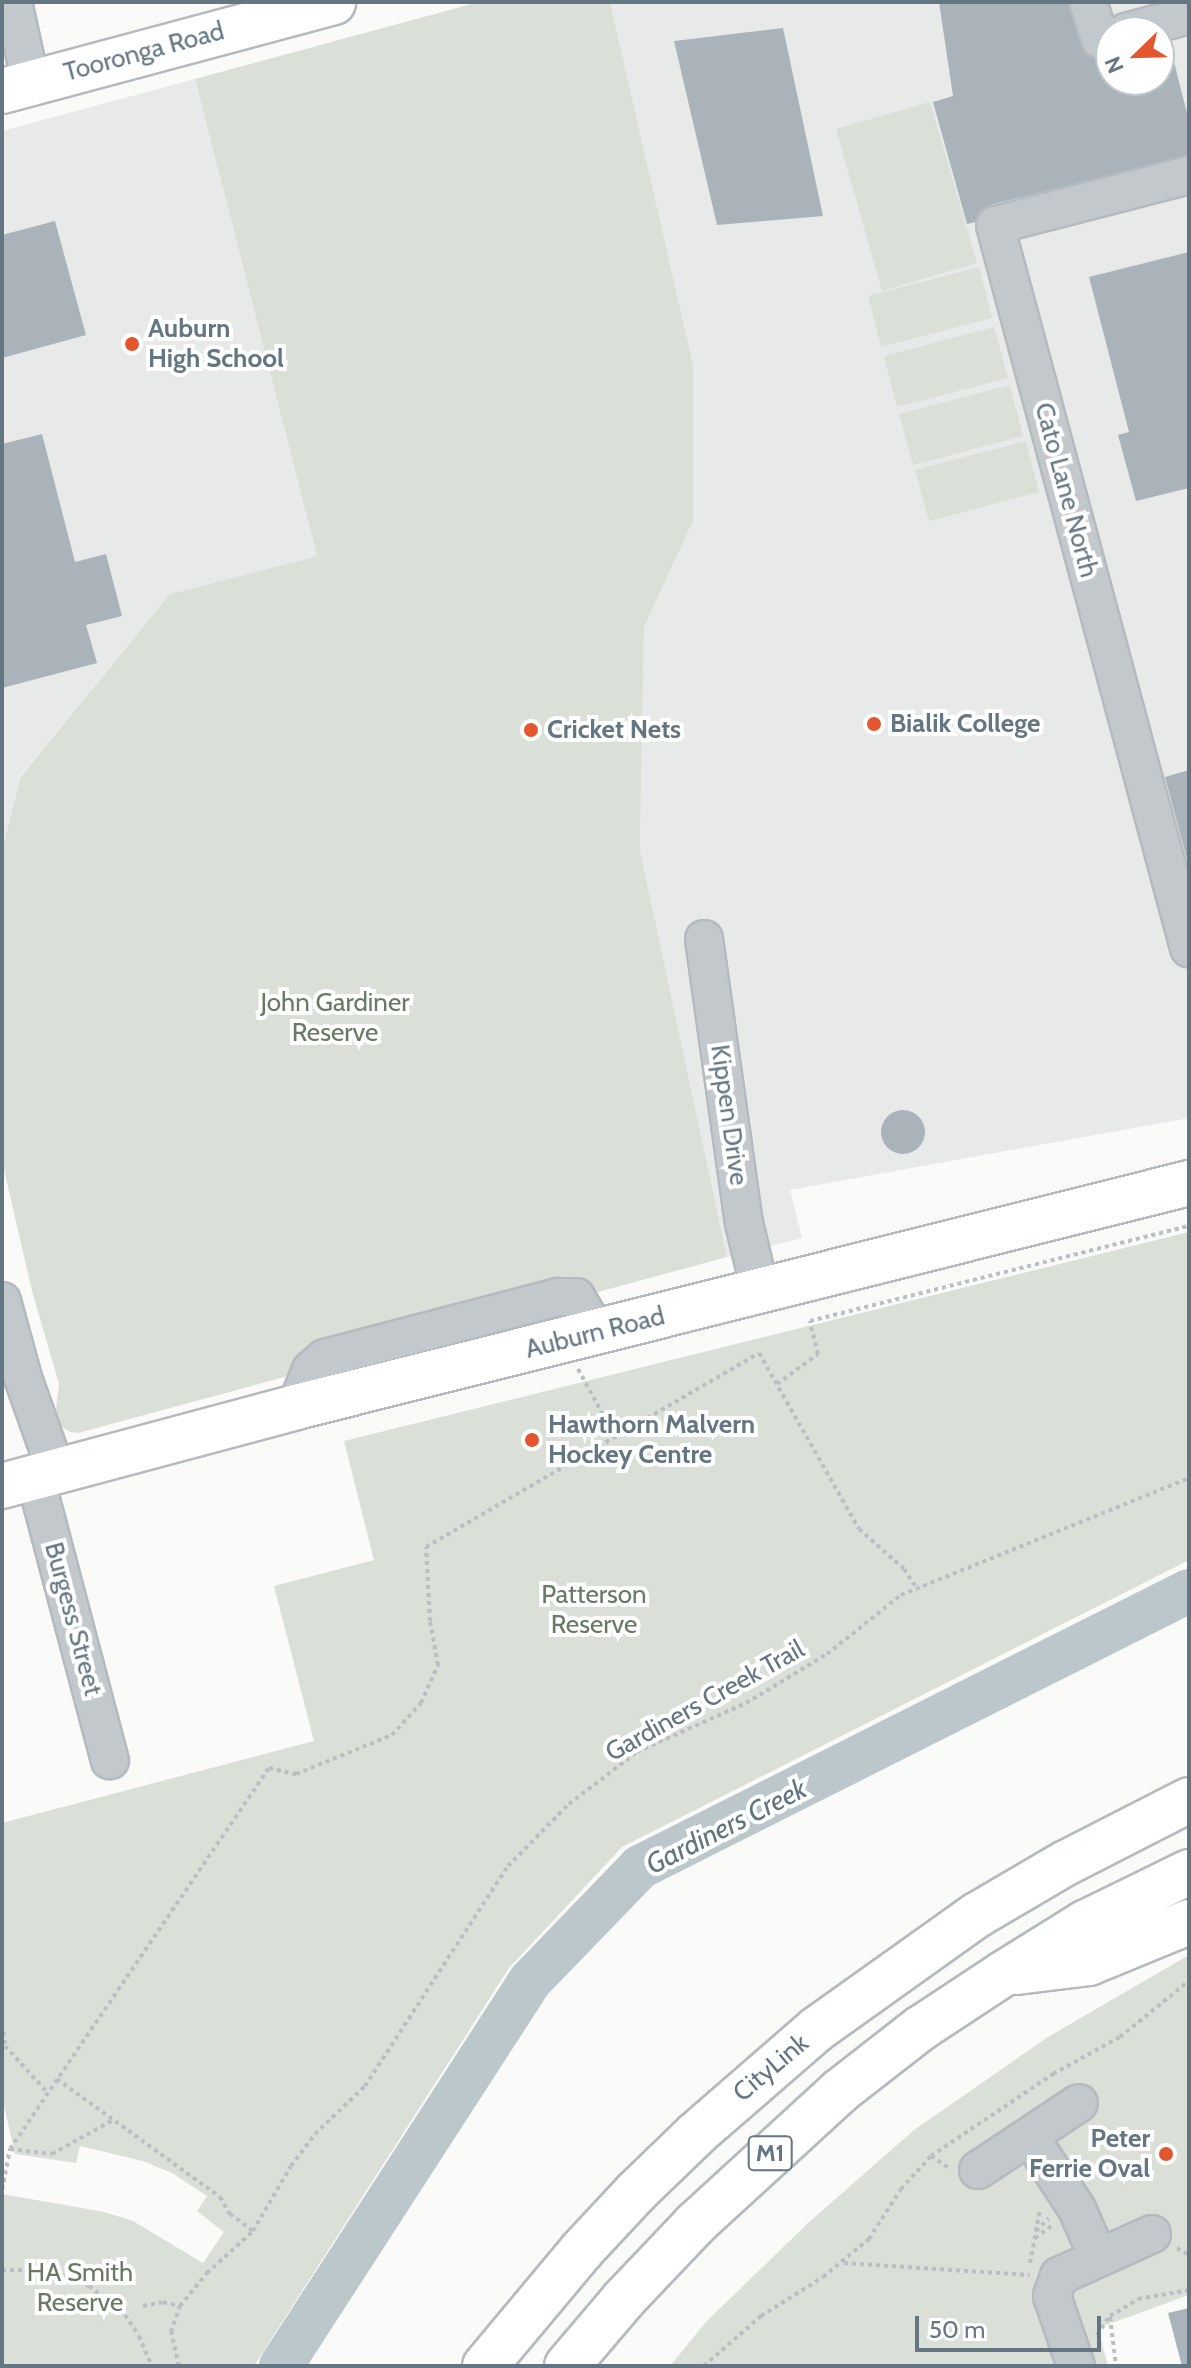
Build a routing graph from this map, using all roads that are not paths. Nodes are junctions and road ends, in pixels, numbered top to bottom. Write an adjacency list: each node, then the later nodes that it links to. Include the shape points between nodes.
1 (13, 2): 6 (street)
2 (28, 2): 6 (street)
3 (333, 2): 6 (main road, Tooronga Road)
4 (1088, 2): 5 (street)
5 (1095, 24)
6 (28, 84)
7 (1189, 175): 9 (street, Cato Lane North, via 995,225)
8 (704, 939): 11 (street, Kippen Drive, via 744,1223)
9 (1189, 948)
10 (1189, 1183): 11 (main road, Auburn Road)
11 (760, 1290): 13 (main road, Auburn Road, via 588,1352 296,1407)
12 (2, 1301): 13 (street, Burgess Street, via 23,1378)
13 (33, 1477): 14 (street, Burgess Street)
14 (110, 1760)
15 (1189, 1772): 17 (main road)
16 (1189, 1800): 17 (main road, M1)
17 (1114, 1837): 27 (main road, CityLink / M1, via 977,1915 880,1981 761,2076 636,2192)
18 (1189, 1872): 20 (main road, M1, via 1085,1923)
19 (1189, 1922): 20 (main road, via 1089,1963)
20 (1003, 1974): 28 (main road, M1, via 921,2028 769,2153 643,2278)
21 (1079, 2103): 22 (street)
22 (1030, 2137): 23 (street); 25 (street, via 1077,2209)
23 (978, 2170)
24 (1152, 2234): 25 (street)
25 (1098, 2257): 26 (street, via 1059,2276 1054,2287 1054,2305)
26 (1075, 2363)
27 (485, 2366)
28 (567, 2366)

